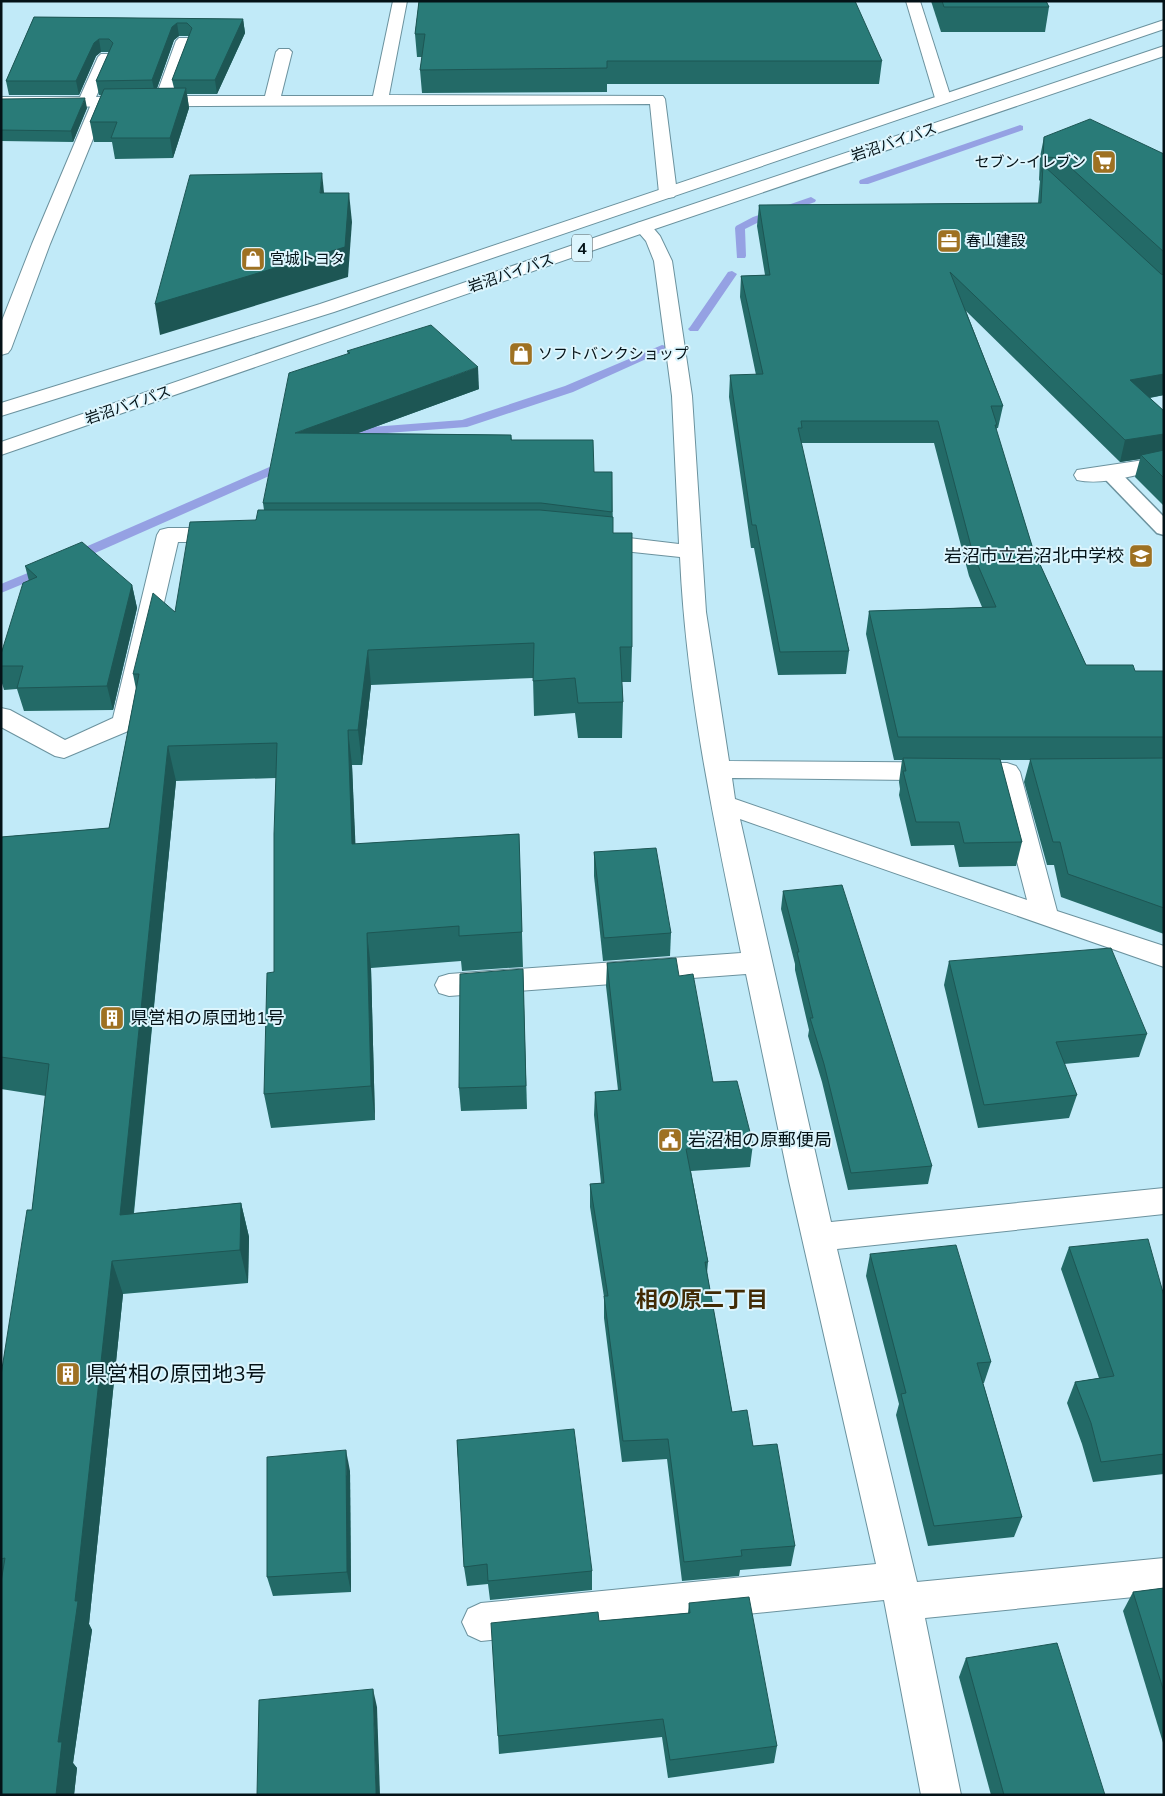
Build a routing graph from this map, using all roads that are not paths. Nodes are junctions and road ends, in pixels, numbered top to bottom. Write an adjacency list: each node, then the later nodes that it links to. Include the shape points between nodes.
1 (400, 1): 13 (main road)
2 (913, 1): 8 (main road)
3 (1164, 24): 8 (main road, 岩沼バイパス / 4)
4 (184, 41): 11 (main road)
5 (1164, 51): 15 (main road, 岩沼バイパス / 4)
6 (284, 52): 12 (main road)
7 (106, 57): 10 (main road)
8 (943, 98): 14 (main road, 岩沼バイパス / 4)
9 (1, 102): 10 (main road)
10 (93, 102): 11 (main road); 16 (main road)
11 (162, 102): 12 (main road)
12 (270, 102): 13 (main road)
13 (380, 102): 14 (main road, via 657,99)
14 (668, 193): 17 (main road, 岩沼バイパス / 4, via 327,308)
15 (643, 227): 18 (main road, 岩沼バイパス / 4); 25 (main road, via 654,240 663,262 682,396)
16 (1, 349)
17 (1, 410)
18 (1, 449)
19 (1164, 463): 20 (main road)
20 (1110, 473): 21 (main road); 22 (lane)
21 (1085, 475)
22 (1164, 529)
23 (245, 535): 26 (main road, via 168,535 124,723 64,750)
24 (569, 538): 25 (main road)
25 (691, 552): 27 (main road, via 694,612)
26 (1, 716)
27 (718, 769): 28 (main road); 29 (main road, via 1017,772)
28 (723, 804): 29 (main road); 31 (main road)
29 (1045, 918): 30 (main road)
30 (1164, 957)
31 (758, 962): 32 (main road); 34 (main road)
32 (449, 985)
33 (1164, 1201): 34 (main road)
34 (818, 1237): 36 (main road)
35 (1164, 1576): 36 (main road)
36 (900, 1591): 37 (main road); 38 (main road)
37 (482, 1622)
38 (941, 1795)

